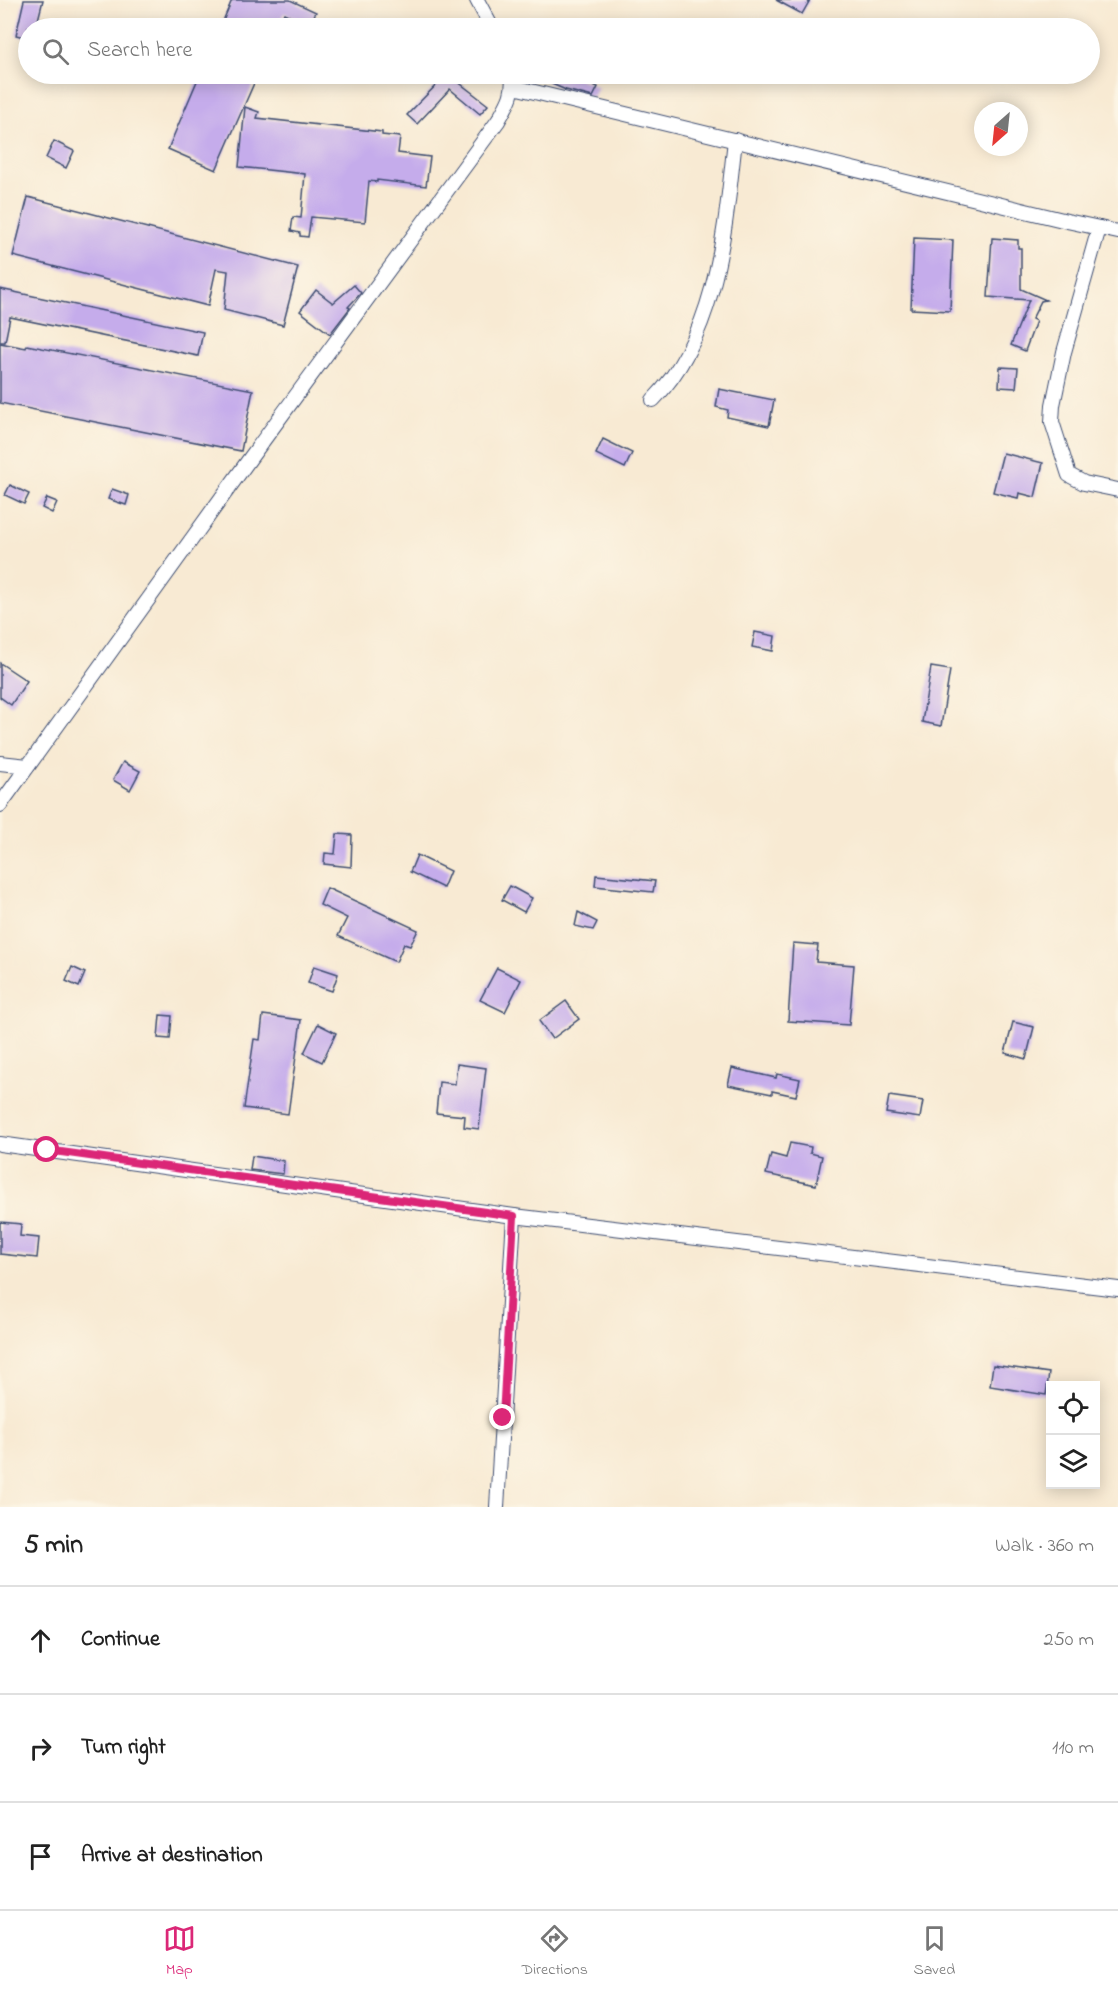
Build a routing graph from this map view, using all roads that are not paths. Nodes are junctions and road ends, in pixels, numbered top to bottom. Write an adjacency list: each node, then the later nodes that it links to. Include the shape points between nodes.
1 (477, 0): 2 (street)
2 (487, 18)
3 (512, 84): 11 (street, via 498,121)
4 (528, 84): 5 (street)
5 (735, 140): 6 (street); 8 (street, via 726,222 708,304 680,366)
6 (1099, 228): 7 (street); 9 (street, via 1064,352 1052,422 1069,475 1084,483)
7 (1118, 232)
8 (653, 400)
9 (1118, 490)
10 (0, 763): 11 (street)
11 (28, 766): 12 (street)
12 (0, 805)
13 (0, 1144): 14 (street)
14 (514, 1216): 15 (street); 16 (street)
15 (1118, 1289)
16 (497, 1507)

